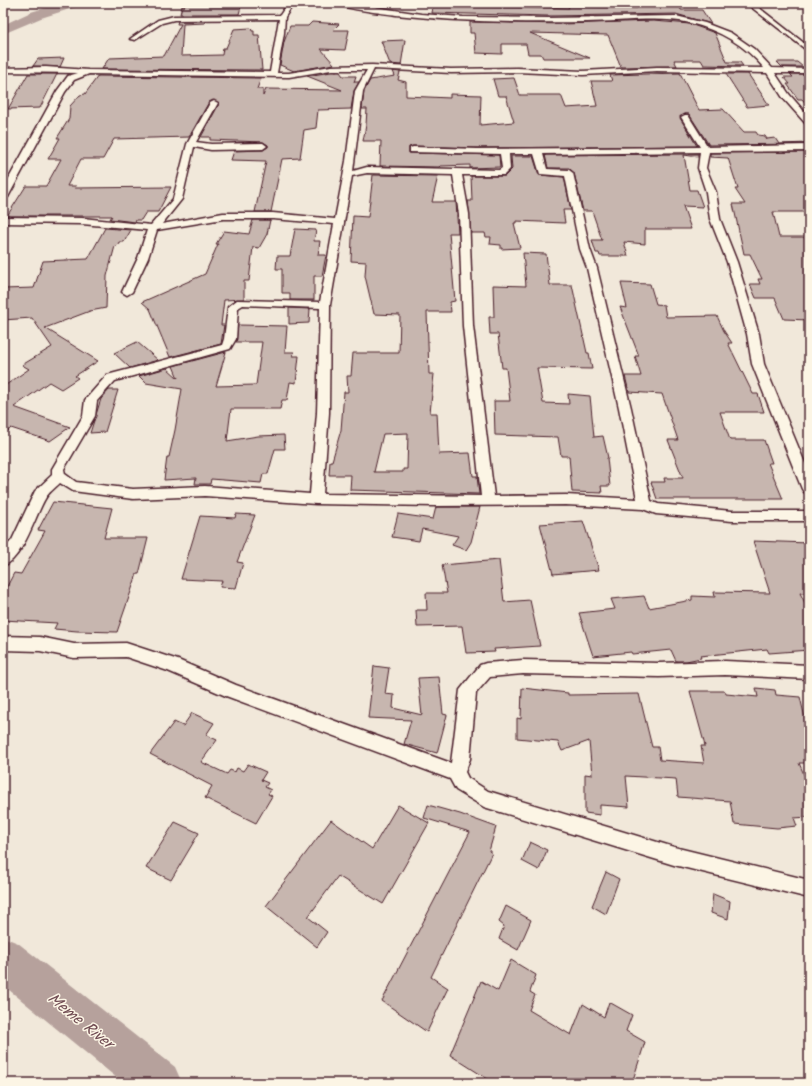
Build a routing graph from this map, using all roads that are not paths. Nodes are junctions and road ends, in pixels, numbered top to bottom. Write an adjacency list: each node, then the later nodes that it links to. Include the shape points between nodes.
1 (291, 3): 4 (street)
2 (337, 3): 9 (street, via 370,10 445,18 690,20 727,34 746,46)
3 (749, 3): 6 (street)
4 (282, 17): 5 (street, via 174,18 160,21); 12 (street)
5 (133, 39)
6 (809, 50)
7 (372, 67): 9 (street, via 583,73 657,69); 12 (street, via 331,68 289,75); 23 (street, via 359,91)
8 (3, 70): 11 (street, via 66,69)
9 (770, 70): 10 (street); 15 (street, via 782,91)
10 (809, 71)
11 (88, 72): 12 (street); 27 (street, via 72,78 61,91)
12 (273, 74)
13 (214, 103): 16 (street)
14 (686, 117): 18 (street)
15 (809, 122)
16 (191, 144): 17 (street, via 210,147); 30 (street, via 177,199)
17 (263, 146)
18 (706, 148): 19 (street); 22 (street); 35 (street, via 702,168 711,192 715,219 732,262 753,334 758,364)
19 (809, 148)
20 (414, 150): 21 (street)
21 (508, 151): 22 (street); 25 (street, via 504,154 506,169 501,172)
22 (538, 151): 39 (street, via 543,172 569,173)
23 (350, 161): 24 (street); 26 (street)
24 (367, 170): 25 (street); 26 (street)
25 (457, 172): 38 (street, via 464,214 471,356)
26 (347, 175): 29 (street)
27 (3, 197)
28 (3, 220): 30 (street, via 82,221)
29 (340, 222): 30 (street, via 273,216 223,216); 32 (street)
30 (152, 228): 31 (street, via 143,258)
31 (127, 292)
32 (325, 305): 33 (street, via 241,302 233,307 230,339 226,347 111,378 91,400 89,416 58,469); 37 (street, via 323,414)
33 (59, 476): 34 (street); 36 (street)
34 (73, 486): 36 (street); 37 (street, via 133,494 205,491)
35 (809, 489)
36 (40, 494): 41 (street, via 17,543)
37 (316, 499): 38 (street)
38 (488, 501): 39 (street, via 566,500)
39 (645, 504): 40 (street, via 656,509 732,516)
40 (809, 516)
41 (3, 560)
42 (3, 644): 44 (street, via 40,644 74,651 126,650 172,665 232,691)
43 (809, 672): 44 (street, via 725,668 659,670 523,667 486,670 468,690 461,759)
44 (456, 773): 45 (street, via 462,784 484,798 674,856)
45 (809, 889)

